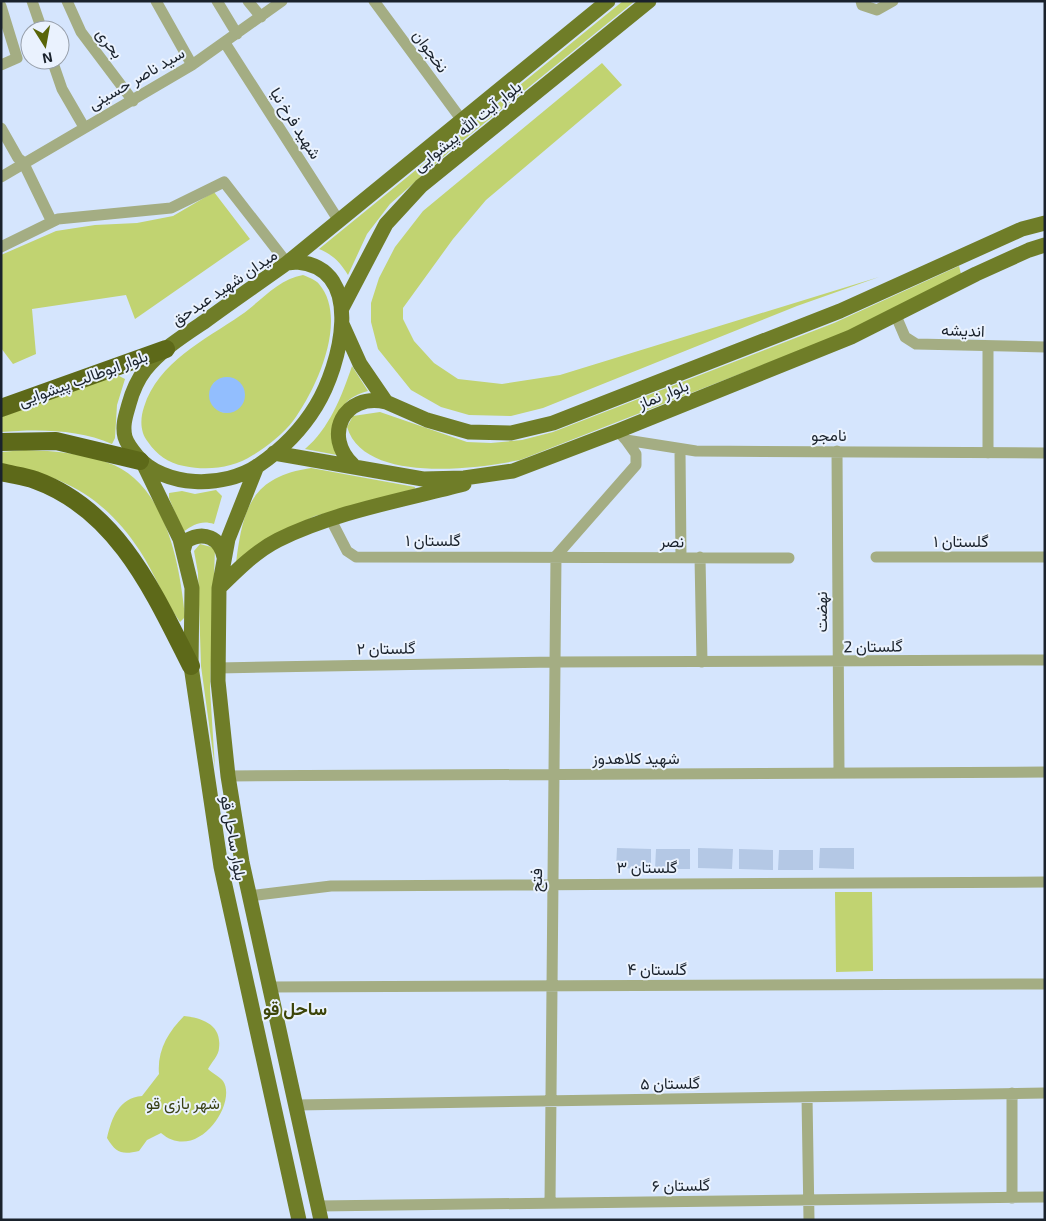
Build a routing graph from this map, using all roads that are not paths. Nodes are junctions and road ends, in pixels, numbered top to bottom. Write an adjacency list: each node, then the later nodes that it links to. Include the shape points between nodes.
1 (32, 1): 14 (street)
2 (67, 1): 20 (street, بحری, via 82,32)
3 (156, 1): 18 (street)
4 (217, 1): 15 (street)
5 (248, 1): 13 (street)
6 (282, 1): 13 (street, سید ناصر حسینی)
7 (374, 1): 21 (street, نخجوان)
8 (608, 1): 21 (main road, بلوار آیت الله پیشوایی)
9 (649, 1): 34 (main road, بلوار آیت الله پیشوایی, via 421,186 386,224)
10 (860, 1): 11 (street, via 862,5 877,10)
11 (893, 1)
12 (1, 6): 17 (street, via 17,58)
13 (261, 18): 15 (street, سید ناصر حسینی)
14 (39, 20)
15 (237, 34): 16 (street, سید ناصر حسینی)
16 (225, 43): 18 (street, سید ناصر حسینی); 27 (street, شهید فرخ نیا)
17 (1, 65)
18 (192, 65): 20 (street, سید ناصر حسینی)
19 (55, 70): 22 (street, via 62,89)
20 (133, 101): 22 (street, سید ناصر حسینی)
21 (461, 119): 27 (main road, بلوار آیت الله پیشوایی)
22 (84, 127): 24 (street, سید ناصر حسینی)
23 (1, 128): 24 (street)
24 (23, 162): 25 (street, سید ناصر حسینی); 26 (street)
25 (1, 177)
26 (52, 222): 30 (street); 32 (street, via 171,208 224,182)
27 (339, 222): 32 (main road, بلوار آیت الله پیشوایی)
28 (1041, 223): 31 (main road, بلوار نماز)
29 (1045, 245): 33 (main road, بلوار نماز)
30 (1, 248)
31 (967, 254): 33 (street); 40 (main road, بلوار نماز, via 840,311 553,423 511,433 469,432 427,420)
32 (287, 263): 34 (main road, میدان شهید عبدحق, via 308,263 331,276); 39 (main road, میدان شهید عبدحق)
33 (976, 274): 35 (main road, بلوار نماز)
34 (342, 308): 36 (main road, میدان شهید عبدحق)
35 (896, 316): 37 (street, اندیشه, via 905,337 916,344); 42 (main road, بلوار نماز)
36 (342, 324): 40 (main road, via 360,364); 46 (main road, میدان شهید عبدحق, via 334,366 316,405 290,439)
37 (988, 347): 38 (street, اندیشه); 47 (street)
38 (1045, 347)
39 (166, 349): 41 (highway, بلوار ابوطالب پیشوایی); 49 (main road, میدان شهید عبدحق, via 145,370 131,396 124,423 125,438)
40 (386, 402): 51 (main road, via 368,400 358,403 344,415 338,442)
41 (1, 408)
42 (622, 436): 44 (street, نامجو); 52 (main road, بلوار نماز); 56 (street, via 636,454 636,465)
43 (1, 442): 49 (highway, via 56,441)
44 (680, 450): 45 (street, نامجو); 57 (street)
45 (837, 451): 47 (street, نامجو); 67 (street, نهضت)
46 (274, 453): 50 (main road, میدان شهید عبدحق); 51 (main road, بلوار نماز)
47 (992, 453): 48 (street, نامجو)
48 (1045, 453)
49 (142, 463): 50 (main road, میدان شهید عبدحق, via 154,472 206,481 233,477); 55 (main road, بلوار ساحل قو)
50 (257, 466): 60 (main road, بلوار ساحل قو, via 228,539)
51 (353, 466): 52 (main road, بلوار نماز, via 422,479 464,478)
52 (513, 471): 54 (main road)
53 (1, 472): 68 (highway, via 34,480 68,496 100,519 150,585)
54 (331, 520): 56 (street, گلستان ۱, via 347,551 356,557); 63 (main road, via 276,540)
55 (183, 551): 60 (main road, via 186,541 203,536 222,546); 68 (main road, بلوار ساحل قو, via 192,588)
56 (556, 556): 57 (street, نصر); 65 (street, فتح)
57 (681, 557): 61 (street, نصر)
58 (876, 557): 59 (street, گلستان ۱)
59 (1045, 557)
60 (224, 558): 63 (main road, بلوار ساحل قو)
61 (700, 558): 62 (street, نصر); 66 (street)
62 (789, 558)
63 (219, 588): 69 (main road, بلوار ساحل قو)
64 (1045, 660): 67 (street, گلستان 2)
65 (555, 662): 66 (street, گلستان 2); 69 (street, گلستان ۲); 72 (street, فتح)
66 (702, 662): 67 (street, گلستان 2)
67 (838, 663): 71 (street, نهضت)
68 (191, 666): 91 (main road, بلوار ساحل قو, via 221,867)
69 (218, 668): 73 (main road, بلوار ساحل قو)
70 (1045, 772): 71 (street, شهید کلاهدوز)
71 (839, 773): 72 (street, شهید کلاهدوز)
72 (554, 774): 73 (street, شهید کلاهدوز); 75 (street, فتح)
73 (228, 776): 76 (main road, بلوار ساحل قو)
74 (1045, 882): 75 (street, گلستان ۳)
75 (553, 884): 76 (street, گلستان ۳, via 331,886); 78 (street, فتح)
76 (250, 896): 79 (main road, بلوار ساحل قو)
77 (1045, 984): 78 (street, گلستان ۴)
78 (552, 985): 79 (street, گلستان ۴); 83 (street, فتح)
79 (270, 987): 84 (main road, بلوار ساحل قو)
80 (1045, 1093): 81 (street, گلستان ۵)
81 (1012, 1094): 82 (street, گلستان ۵); 86 (street)
82 (807, 1097): 83 (street, گلستان ۵); 87 (street)
83 (551, 1101): 84 (street, گلستان ۵); 88 (street, فتح)
84 (296, 1105): 89 (main road, بلوار ساحل قو)
85 (1045, 1197): 86 (street, گلستان ۶)
86 (1012, 1198): 87 (street, گلستان ۶)
87 (808, 1200): 88 (street, گلستان ۶); 92 (street)
88 (550, 1203): 89 (street, گلستان ۶)
89 (320, 1213)
90 (293, 1220): 91 (street)
91 (299, 1220)
92 (809, 1220)

